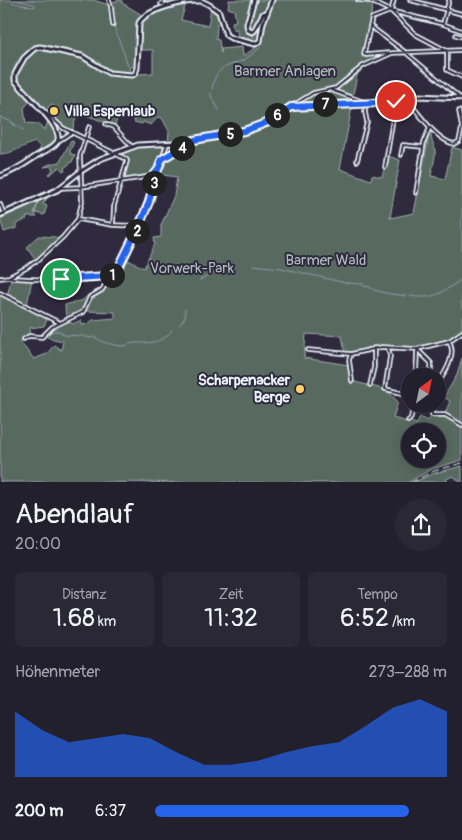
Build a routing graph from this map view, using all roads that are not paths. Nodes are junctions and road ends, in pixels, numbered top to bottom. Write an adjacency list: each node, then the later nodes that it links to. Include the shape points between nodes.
1 (109, 0): 16 (street)
2 (164, 0): 10 (street, via 161,4)
3 (254, 0): 13 (street, via 246,24 248,30 254,31)
4 (272, 0): 13 (street)
5 (358, 0): 9 (street)
6 (394, 0): 12 (street)
7 (410, 0): 11 (street)
8 (450, 0): 11 (street)
9 (369, 1): 12 (street)
10 (169, 5): 13 (street, via 205,2 218,12 227,37 253,44 260,41); 32 (street, via 151,12 140,21 138,68 132,76 109,73 82,56 45,47 31,51 19,65 14,78)
11 (447, 10): 14 (street); 15 (street)
12 (391, 11): 15 (street); 17 (street, via 373,17); 23 (street, via 415,34)
13 (266, 13)
14 (462, 14)
15 (442, 24): 18 (street)
16 (113, 25)
17 (370, 26): 22 (street); 24 (street, via 365,55)
18 (462, 31)
19 (456, 35): 20 (street)
20 (462, 37)
21 (462, 50): 23 (street)
22 (405, 52): 23 (street); 24 (street); 28 (street)
23 (447, 52): 25 (street, via 447,70)
24 (392, 53): 26 (street, via 363,66)
25 (462, 77)
26 (331, 90): 30 (street); 31 (street, via 312,93)
27 (406, 98): 28 (street); 29 (street); 35 (street)
28 (461, 98)
29 (396, 100): 30 (street); 49 (street)
30 (367, 103): 31 (street); 48 (street, via 367,122)
31 (291, 107): 40 (street, via 266,123 244,131)
32 (39, 108): 38 (street); 41 (street, via 57,130)
33 (460, 111): 37 (street)
34 (106, 124): 43 (street, via 114,127)
35 (430, 126): 37 (street, via 443,139 454,144 459,141); 44 (street)
36 (89, 127): 39 (street)
37 (462, 128)
38 (72, 132): 39 (street); 41 (street)
39 (85, 139): 45 (street); 50 (street)
40 (194, 140): 42 (street); 47 (street)
41 (57, 142): 51 (street)
42 (166, 144): 43 (street); 47 (street)
43 (132, 147): 45 (street)
44 (423, 148): 46 (street, via 403,145); 56 (street)
45 (114, 154): 50 (street); 53 (street, via 127,161)
46 (401, 155)
47 (162, 159): 52 (street)
48 (357, 161)
49 (385, 167)
50 (80, 171): 54 (street); 55 (street)
51 (0, 176)
52 (154, 177): 53 (street); 61 (street, via 149,202)
53 (121, 180): 54 (street); 60 (street)
54 (81, 187): 55 (street); 59 (street, via 82,204)
55 (59, 188): 58 (street)
56 (416, 193)
57 (0, 204): 58 (street)
58 (2, 214)
59 (78, 219): 60 (street); 63 (street, via 38,260)
60 (113, 226): 61 (street)
61 (139, 226): 62 (street, via 119,269)
62 (111, 275): 63 (street, via 67,279); 66 (street, via 102,290 90,297 83,312)
63 (9, 277): 64 (street)
64 (0, 278)
65 (0, 293): 66 (street)
66 (60, 323): 68 (street, via 49,328 42,337)
67 (462, 332): 69 (street)
68 (24, 339)
69 (449, 341): 72 (street); 77 (street, via 452,347)
70 (374, 348): 71 (street); 74 (street); 79 (street)
71 (388, 348): 72 (street); 80 (street, via 386,389)
72 (417, 349): 75 (street); 76 (street, via 432,364)
73 (308, 350): 74 (street)
74 (351, 354): 78 (street)
75 (416, 368)
76 (432, 368)
77 (446, 369)
78 (352, 380)
79 (370, 385)
80 (401, 393)
81 (412, 413): 83 (street)
82 (432, 413): 84 (street, via 444,415)
83 (408, 421)
84 (462, 426)

